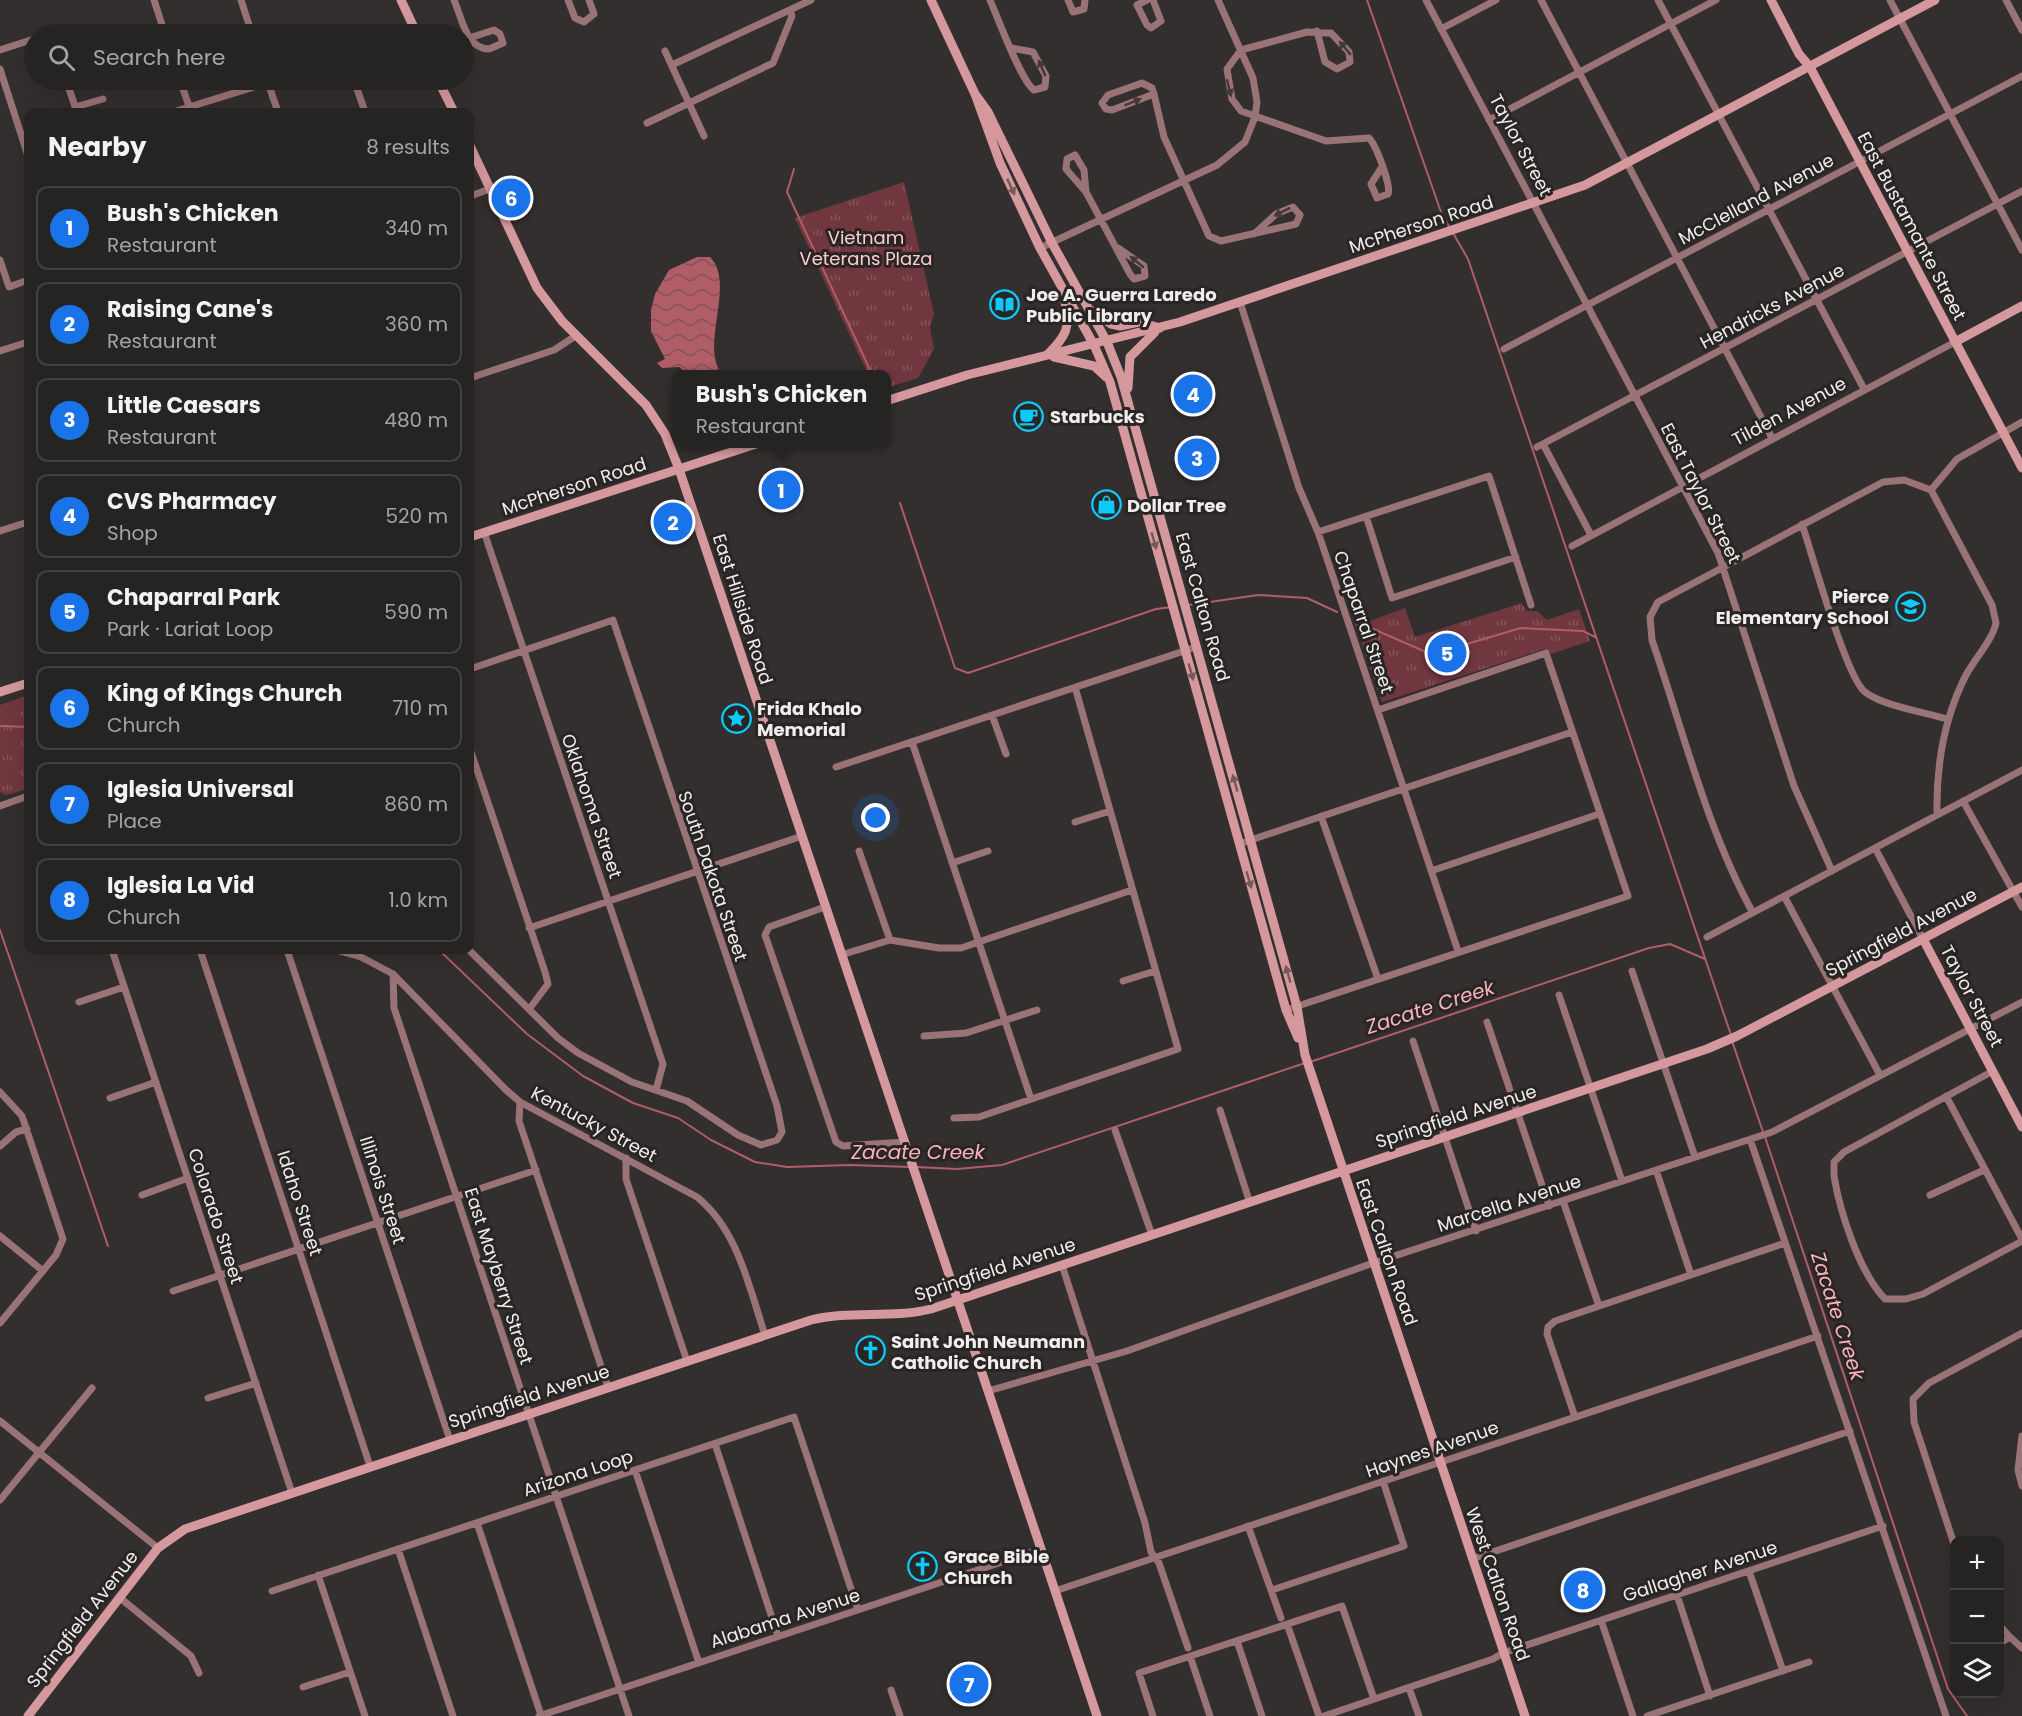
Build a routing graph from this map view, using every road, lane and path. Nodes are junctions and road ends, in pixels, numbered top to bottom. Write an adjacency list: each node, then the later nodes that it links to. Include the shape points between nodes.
1 (154, 0): 26 (street)
2 (241, 0): 27 (street)
3 (401, 0): 28 (main road)
4 (454, 0): 29 (street)
5 (568, 0): 6 (street, via 575,18 584,22 594,14)
6 (589, 0)
7 (811, 0): 24 (street)
8 (933, 0): 50 (main road, East Calton Road)
9 (990, 0): 35 (street)
10 (1068, 0): 11 (street, via 1073,12 1084,9)
11 (1085, 0)
12 (1147, 0): 13 (street, via 1137,4 1151,27 1161,21)
13 (1153, 0)
14 (1218, 0): 37 (street)
15 (1426, 0): 31 (street, Taylor Street)
16 (1496, 0): 31 (street)
17 (1541, 0): 42 (street)
18 (1658, 0): 30 (street)
19 (1716, 0): 30 (street)
20 (1771, 0): 40 (main road, East Bustamante Street)
21 (1890, 0): 25 (street)
22 (1935, 0): 25 (main road, McPherson Road)
23 (2006, 0): 32 (street)
24 (790, 10): 39 (street); 53 (street, via 792,16 773,63)
25 (1900, 19): 40 (main road, McPherson Road); 61 (street)
26 (162, 24)
27 (249, 24)
28 (411, 24)
29 (463, 24)
30 (1670, 24): 42 (street); 62 (street)
31 (1441, 29): 64 (street, Taylor Street)
32 (2022, 30)
33 (1317, 31): 33 (street, one-way to 33, via 1325,62 1337,69 1350,62 1350,52 1331,33); 37 (street)
34 (24, 42): 36 (street)
35 (1011, 48): 35 (street, one-way to 35, via 1029,87 1045,87 1046,76 1033,52)
36 (0, 50)
37 (1241, 50): 63 (street, via 1253,78); 63 (street, one-way to 63, via 1227,69 1229,88 1242,111)
38 (665, 51): 39 (street)
39 (672, 65): 53 (street)
40 (1810, 67): 62 (main road, McPherson Road); 70 (main road, East Bustamante Street)
41 (0, 69): 67 (street)
42 (1580, 72): 64 (street); 72 (street)
43 (2022, 76): 61 (street, McClelland Avenue)
44 (69, 90): 54 (street)
45 (183, 90): 56 (street)
46 (243, 90): 57 (street)
47 (272, 90): 58 (street)
48 (357, 90): 59 (street)
49 (443, 90): 60 (main road)
50 (975, 94): 69 (main road, East Calton Road); 71 (main road, East Calton Road)
51 (1154, 94): 51 (street, one-way to 51, via 1148,84 1142,83 1108,95 1102,103 1106,110 1112,110); 74 (street, via 1164,137)
52 (103, 99): 55 (street)
53 (689, 103): 65 (street); 66 (street)
54 (75, 108)
55 (81, 108)
56 (189, 108)
57 (195, 108)
58 (277, 108)
59 (364, 108)
60 (452, 108)
61 (1950, 114): 70 (street, McClelland Avenue); 80 (street)
62 (1719, 115): 72 (main road, McPherson Road); 81 (street)
63 (1256, 117): 73 (street, via 1326,141 1370,138); 74 (street, via 1245,142 1234,154)
64 (1489, 120): 79 (street, Taylor Street)
65 (647, 123)
66 (704, 136)
67 (24, 144)
68 (474, 155): 75 (main road, East Hillside Road)
69 (1011, 159): 71 (main road); 84 (main road, East Calton Road)
70 (1860, 161): 81 (street, McClelland Avenue); 88 (main road, East Bustamante Street)
71 (1000, 163): 85 (main road, East Calton Road, one-way to 85)
72 (1628, 163): 79 (main road, McPherson Road); 89 (street)
73 (1382, 167)
74 (1185, 182): 82 (street); 83 (street, via 1209,236 1221,241)
75 (490, 189): 78 (street); 99 (main road, East Hillside Road, via 537,288 549,307)
76 (2022, 190): 80 (street, Hendricks Avenue)
77 (1086, 192): 77 (street, via 1084,170 1075,155 1067,159 1066,169); 82 (street)
78 (474, 195)
79 (1534, 204): 94 (main road, McPherson Road); 95 (street, Taylor Street)
80 (1997, 204): 87 (street); 88 (street, Hendricks Avenue)
81 (1768, 209): 89 (street, McClelland Avenue); 93 (street)
82 (1103, 220): 84 (street); 86 (street)
83 (1254, 234): 83 (street, one-way to 83, via 1296,224 1300,215 1293,207 1284,209)
84 (1052, 243): 85 (street); 97 (main road, East Calton Road)
85 (1040, 248): 92 (main road, East Calton Road)
86 (1118, 248): 86 (street, one-way to 86, via 1134,279 1145,276 1144,266)
87 (2022, 250)
88 (1907, 251): 93 (street, Hendricks Avenue); 101 (main road, East Bustamante Street)
89 (1677, 257): 95 (street, McClelland Avenue); 104 (street)
90 (0, 260): 91 (street, via 9,287)
91 (24, 281)
92 (1063, 291): 103 (main road, East Calton Road); 107 (main road, via 1069,326 1061,342)
93 (1816, 300): 104 (street, Hendricks Avenue); 110 (street)
94 (1240, 302): 98 (main road, McPherson Road); 131 (street, Chaparral Street, via 1299,488)
95 (1587, 305): 105 (street, McClelland Avenue); 111 (street, East Taylor Street)
96 (2022, 306): 101 (main road, Tilden Avenue)
97 (1087, 308): 98 (main road, via 1111,324 1139,322); 100 (main road, East Calton Road)
98 (1160, 328): 100 (main road, McPherson Road); 113 (main road, via 1130,357)
99 (577, 335): 108 (street, via 554,350); 121 (main road, East Hillside Road, via 646,405 665,434)
100 (1107, 342): 103 (main road, McPherson Road); 113 (main road, East Calton Road)
101 (1955, 342): 110 (street, Tilden Avenue); 115 (main road, East Bustamante Street)
102 (24, 343): 106 (street)
103 (1094, 345): 107 (main road, McPherson Road); 109 (main road, East Calton Road)
104 (1725, 348): 111 (street, Hendricks Avenue); 116 (street)
105 (1504, 349)
106 (0, 351)
107 (1046, 356): 109 (main road, via 1094,366); 112 (main road, McPherson Road, via 967,375)
108 (474, 377)
109 (1110, 382): 118 (main road, East Calton Road)
110 (1864, 389): 116 (street, Tilden Avenue)
111 (1635, 396): 124 (street, East Taylor Street); 132 (street, Hendricks Avenue, via 1540,446)
112 (891, 399)
113 (1128, 401): 119 (main road, East Calton Road)
114 (2022, 422): 115 (street)
115 (2003, 432): 120 (main road, East Bustamante Street); 125 (street, via 1957,459)
116 (1772, 438): 124 (street, Tilden Avenue)
117 (744, 448): 121 (main road, McPherson Road)
118 (1130, 454): 119 (main road); 123 (main road, East Calton Road)
119 (1144, 459): 122 (main road, East Calton Road)
120 (2022, 468)
121 (679, 469): 130 (main road, McPherson Road); 167 (main road, East Hillside Road)
122 (1151, 484): 123 (main road); 136 (main road, East Calton Road)
123 (1139, 487): 137 (main road, East Calton Road, one-way to 137)
124 (1683, 487): 132 (street, Tilden Avenue); 138 (street, East Taylor Street)
125 (1931, 490): 128 (street, via 1911,481 1890,479); 149 (street, via 1992,605 1996,623 1964,678)
126 (1366, 516): 131 (street); 135 (street, via 1489,476); 135 (street, via 1392,598)
127 (24, 523): 129 (street)
128 (1802, 525): 138 (street); 149 (street, via 1858,686 1875,698)
129 (0, 531)
130 (484, 532): 133 (main road, McPherson Road); 141 (street, Oklahoma Street)
131 (1318, 532): 147 (street, Chaparral Street)
132 (1591, 535): 134 (street, Tilden Avenue)
133 (474, 536)
134 (1572, 546)
135 (1516, 557): 139 (street)
136 (1172, 558): 137 (main road); 140 (main road, East Calton Road)
137 (1160, 561): 142 (main road, East Calton Road)
138 (1723, 567): 175 (street, East Taylor Street, via 1794,786); 183 (street, via 1658,602 1650,617 1652,640 1720,841)
139 (1531, 605)
140 (1196, 646): 142 (street); 150 (main road, East Calton Road)
141 (524, 650): 143 (street); 176 (street, South Dakota Street, via 613,620); 180 (street, Oklahoma Street)
142 (1185, 650): 145 (street); 151 (main road, East Calton Road, one-way to 151)
143 (474, 668)
144 (24, 684): 146 (main road)
145 (1075, 687): 148 (street); 162 (street)
146 (0, 692)
147 (1378, 710): 152 (street, via 1546,654); 158 (street, Chaparral Street)
148 (992, 715): 153 (street); 154 (street)
149 (1947, 719): 164 (street, via 1936,777)
150 (1217, 720): 151 (main road); 168 (main road, East Calton Road, one-way to 150)
151 (1205, 723): 169 (main road, East Calton Road)
152 (1572, 732): 158 (street); 163 (street)
153 (912, 742): 156 (street); 173 (street)
154 (1006, 754)
155 (474, 760): 186 (street)
156 (836, 767)
157 (2022, 770): 160 (street)
158 (1403, 788): 165 (street); 174 (street, Chaparral Street)
159 (24, 798): 161 (street)
160 (1963, 801): 164 (street); 177 (street)
161 (0, 807)
162 (1110, 811): 166 (street); 178 (street)
163 (1599, 814): 174 (street); 191 (street, via 1628,896)
164 (1937, 815): 170 (street)
165 (1321, 816): 168 (street); 201 (street)
166 (1075, 822)
167 (801, 836): 176 (street); 181 (main road, East Hillside Road)
168 (1251, 840): 169 (street); 184 (main road, East Calton Road)
169 (1239, 844): 185 (main road, East Calton Road, one-way to 185)
170 (1875, 848): 175 (street); 188 (street, Taylor Street)
171 (860, 851): 189 (street)
172 (988, 851): 173 (street)
173 (952, 863): 190 (street)
174 (1431, 871): 191 (street, Chaparral Street)
175 (1833, 871): 179 (street)
176 (695, 872): 180 (street); 223 (street, South Dakota Street, via 777,1106 782,1132 777,1140 761,1145 738,1135 687,1101)
177 (2018, 889): 182 (street); 188 (main road, Springfield Avenue)
178 (1132, 890): 190 (street); 198 (street)
179 (1784, 896): 183 (street); 204 (street)
180 (608, 901): 186 (street); 223 (street, Oklahoma Street, via 663,1064)
181 (825, 907): 197 (main road, East Hillside Road); 237 (street, via 769,927 765,935 836,1142 843,1146)
182 (2022, 907)
183 (1753, 913): 187 (street)
184 (1273, 922): 185 (main road); 208 (main road, East Calton Road, one-way to 184)
185 (1262, 925): 211 (main road, East Calton Road)
186 (529, 928): 209 (street, via 548,984)
187 (1707, 937)
188 (1923, 939): 204 (main road, Springfield Avenue); 214 (main road, Taylor Street)
189 (890, 940): 190 (street, via 949,950); 197 (street)
190 (979, 942): 212 (street)
191 (1458, 951): 201 (street)
192 (113, 954): 203 (street, Colorado Street)
193 (201, 954): 259 (street, Idaho Street)
194 (288, 954): 253 (street, Illinois Street)
195 (350, 954): 200 (street, Kentucky Street)
196 (473, 954): 209 (street)
197 (841, 955): 237 (main road, East Hillside Road)
198 (1155, 971): 202 (street); 227 (street, via 1178,1049)
199 (1632, 971): 218 (street)
200 (393, 974): 228 (street, Kentucky Street); 249 (street, East Mayberry Street, via 394,1008)
201 (1378, 979): 208 (street)
202 (1123, 981)
203 (124, 987): 206 (street); 221 (street, Colorado Street)
204 (1832, 987): 218 (main road, Springfield Avenue, via 1724,1042); 220 (street)
205 (1559, 995): 222 (street)
206 (79, 1002)
207 (2022, 1002): 214 (street, Marcella Avenue)
208 (1297, 1007): 211 (street); 217 (main road, East Calton Road)
209 (530, 1008): 223 (street, via 578,1053 632,1082)
210 (1037, 1010): 212 (street)
211 (1286, 1010): 217 (main road, East Calton Road)
212 (1005, 1021): 215 (street, via 966,1033); 227 (street)
213 (1487, 1022): 230 (street)
214 (1970, 1029): 219 (main road, Taylor Street); 220 (street, Marcella Avenue)
215 (924, 1036)
216 (1413, 1041): 235 (street)
217 (1304, 1053): 244 (main road, East Calton Road)
218 (1663, 1064): 222 (main road, Springfield Avenue); 239 (street)
219 (1993, 1071): 225 (street); 232 (main road, Taylor Street)
220 (1881, 1075): 236 (street, Marcella Avenue, via 1772,1132)
221 (156, 1082): 226 (street); 245 (street, Colorado Street)
222 (1591, 1088): 230 (main road, Springfield Avenue); 246 (street)
223 (656, 1090)
224 (0, 1092): 233 (street, via 16,1107)
225 (1946, 1096): 243 (street); 257 (street, via 1857,1143 1834,1162 1836,1188 1872,1286 1884,1299 1923,1294)
226 (110, 1098)
227 (1031, 1099): 231 (street, via 979,1117)
228 (520, 1102): 240 (street, Kentucky Street); 241 (street, via 519,1121)
229 (1220, 1110): 250 (street)
230 (1517, 1113): 235 (main road, Springfield Avenue); 252 (street)
231 (954, 1118)
232 (2021, 1122)
233 (27, 1129): 238 (street, via 16,1132); 262 (street, via 63,1239)
234 (1115, 1130): 255 (street)
235 (1445, 1137): 244 (main road, Springfield Avenue); 254 (street)
236 (1753, 1138): 239 (street, Marcella Avenue); 258 (street)
237 (905, 1142): 266 (main road, East Hillside Road)
238 (0, 1146)
239 (1695, 1157): 242 (street, Marcella Avenue)
240 (626, 1158): 270 (street, Kentucky Street, via 715,1211 736,1249); 273 (street, via 626,1179)
241 (536, 1170): 249 (street); 275 (street)
242 (1656, 1170): 246 (street, Marcella Avenue); 263 (street)
243 (1984, 1170): 248 (street); 257 (street)
244 (1342, 1171): 250 (main road, Springfield Avenue); 260 (main road, East Calton Road)
245 (188, 1178): 247 (street); 264 (street, Colorado Street)
246 (1622, 1181): 251 (street, Marcella Avenue)
247 (142, 1195)
248 (1930, 1195)
249 (458, 1197): 253 (street); 279 (street, East Mayberry Street)
250 (1249, 1200): 255 (main road, Springfield Avenue)
251 (1563, 1201): 252 (street, Marcella Avenue); 267 (street)
252 (1549, 1206): 254 (street, Marcella Avenue)
253 (379, 1223): 259 (street); 284 (street, Illinois Street)
254 (1476, 1231): 260 (street, Marcella Avenue)
255 (1152, 1235): 261 (main road, Springfield Avenue)
256 (0, 1236): 262 (street)
257 (2022, 1240)
258 (1785, 1243): 263 (street); 271 (street)
259 (299, 1249): 264 (street); 288 (street, Idaho Street)
260 (1373, 1263): 272 (street, Marcella Avenue, via 1174,1335); 287 (main road, East Calton Road)
261 (1062, 1265): 266 (main road, Springfield Avenue); 272 (street)
262 (43, 1271): 268 (street)
263 (1691, 1275): 267 (street)
264 (220, 1276): 265 (street); 274 (street, Colorado Street)
265 (173, 1291)
266 (958, 1300): 270 (main road, Springfield Avenue, via 909,1313 836,1314); 277 (main road, East Hillside Road)
267 (1599, 1306): 280 (street, via 1548,1327)
268 (0, 1323)
269 (2022, 1333): 298 (street, via 1929,1383 1914,1399 1914,1422)
270 (765, 1335): 273 (main road, Springfield Avenue)
271 (1818, 1336): 280 (street, Haynes Avenue); 282 (street)
272 (1092, 1360): 277 (street, Marcella Avenue); 302 (street, via 1151,1552)
273 (687, 1361): 275 (main road, Springfield Avenue)
274 (255, 1383): 278 (street); 292 (street, Colorado Street)
275 (608, 1387): 279 (main road, Springfield Avenue)
276 (92, 1388): 286 (street)
277 (988, 1391): 301 (main road, East Hillside Road)
278 (208, 1398)
279 (528, 1414): 284 (main road, Springfield Avenue); 293 (street, East Mayberry Street)
280 (1575, 1418): 287 (street, Haynes Avenue)
281 (0, 1421): 286 (street)
282 (1851, 1431): 297 (street); 303 (street)
283 (2022, 1436): 291 (street, via 2018,1470)
284 (450, 1440): 288 (main road, Springfield Avenue)
285 (715, 1444): 289 (street, Arizona Loop); 311 (street, Arizona Loop, via 794,1417); 315 (street)
286 (39, 1453): 294 (street); 299 (street)
287 (1439, 1462): 290 (street, Haynes Avenue); 303 (main road, West Calton Road)
288 (370, 1466): 292 (main road, Springfield Avenue)
289 (635, 1470): 293 (street, Arizona Loop); 323 (street)
290 (1383, 1482): 296 (street, Haynes Avenue); 306 (street, via 1404,1546)
291 (2022, 1486)
292 (292, 1492): 299 (main road, Springfield Avenue, via 185,1529)
293 (556, 1496): 295 (street, Arizona Loop); 329 (street, East Mayberry Street)
294 (0, 1500)
295 (477, 1523): 300 (street, Arizona Loop); 336 (street)
296 (1248, 1526): 302 (street, Haynes Avenue); 306 (street)
297 (1882, 1526): 304 (street, Gallagher Avenue); 349 (street)
298 (1951, 1536)
299 (158, 1548): 310 (main road, Springfield Avenue)
300 (398, 1549): 305 (street, Arizona Loop); 335 (street)
301 (1041, 1549): 308 (main road, East Hillside Road); 311 (street, Alabama Avenue)
302 (1156, 1557): 308 (street, Haynes Avenue); 320 (street)
303 (1472, 1559): 321 (main road, West Calton Road)
304 (1749, 1571): 309 (street, Gallagher Avenue); 324 (street)
305 (318, 1575): 307 (street, Arizona Loop); 325 (street)
306 (1272, 1590): 313 (street)
307 (272, 1591)
308 (1055, 1591): 339 (main road, East Hillside Road)
309 (1677, 1595): 312 (street, Gallagher Avenue); 331 (street)
310 (119, 1597): 326 (street, via 191,1656); 333 (main road, Springfield Avenue)
311 (858, 1610): 315 (street, Alabama Avenue)
312 (1601, 1620): 321 (street, Gallagher Avenue); 347 (street)
313 (1284, 1621): 317 (street); 332 (street, via 1342,1606); 343 (street)
314 (2004, 1630): 316 (street)
315 (778, 1636): 323 (street, Alabama Avenue)
316 (2010, 1637): 318 (street); 319 (street)
317 (1237, 1641): 320 (street); 342 (street)
318 (2004, 1641)
319 (2021, 1645)
320 (1189, 1652): 340 (street, via 1139,1673); 341 (street)
321 (1503, 1653): 328 (street, Gallagher Avenue); 346 (main road, West Calton Road)
322 (1809, 1662): 324 (street)
323 (699, 1663): 329 (street, Alabama Avenue)
324 (1783, 1671): 331 (street)
325 (350, 1672): 327 (street); 334 (street)
326 (200, 1673)
327 (303, 1687)
328 (1408, 1688): 332 (street, Gallagher Avenue); 345 (street)
329 (620, 1689): 336 (street, Alabama Avenue); 337 (street, East Mayberry Street)
330 (891, 1690): 338 (street)
331 (1710, 1696): 348 (street)
332 (1374, 1699): 344 (street, Gallagher Avenue)
333 (28, 1716)
334 (365, 1716)
335 (453, 1716)
336 (540, 1716)
337 (629, 1716)
338 (900, 1716)
339 (1097, 1716)
340 (1153, 1716)
341 (1210, 1716)
342 (1262, 1716)
343 (1319, 1716)
344 (1324, 1716)
345 (1419, 1716)
346 (1525, 1716)
347 (1633, 1716)
348 (1647, 1716)
349 (1946, 1716)

